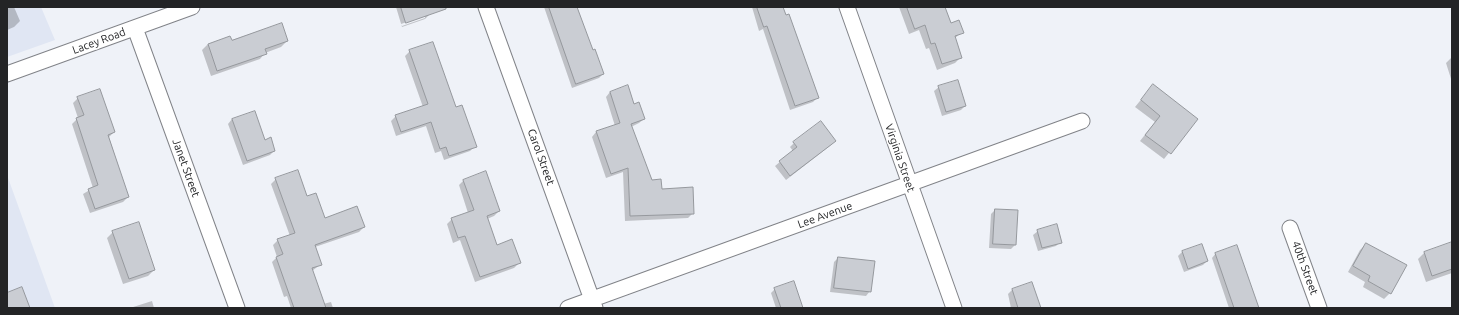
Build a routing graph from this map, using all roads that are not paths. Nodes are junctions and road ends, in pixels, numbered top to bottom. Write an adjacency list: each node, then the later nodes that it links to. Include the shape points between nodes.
1 (192, 7): 4 (street, Lacey Road)
2 (486, 7): 9 (street, Carol Street)
3 (847, 7): 7 (street, Virginia Street)
4 (135, 28): 5 (street, Lacey Road); 10 (street, Janet Street)
5 (7, 74)
6 (1082, 121): 7 (street, Lee Avenue)
7 (909, 185): 9 (street, Lee Avenue); 12 (street, Virginia Street)
8 (1290, 228): 13 (street, 40th Street)
9 (594, 304): 11 (street, Lee Avenue)
10 (237, 308)
11 (568, 308)
12 (954, 308)
13 (1319, 308)

